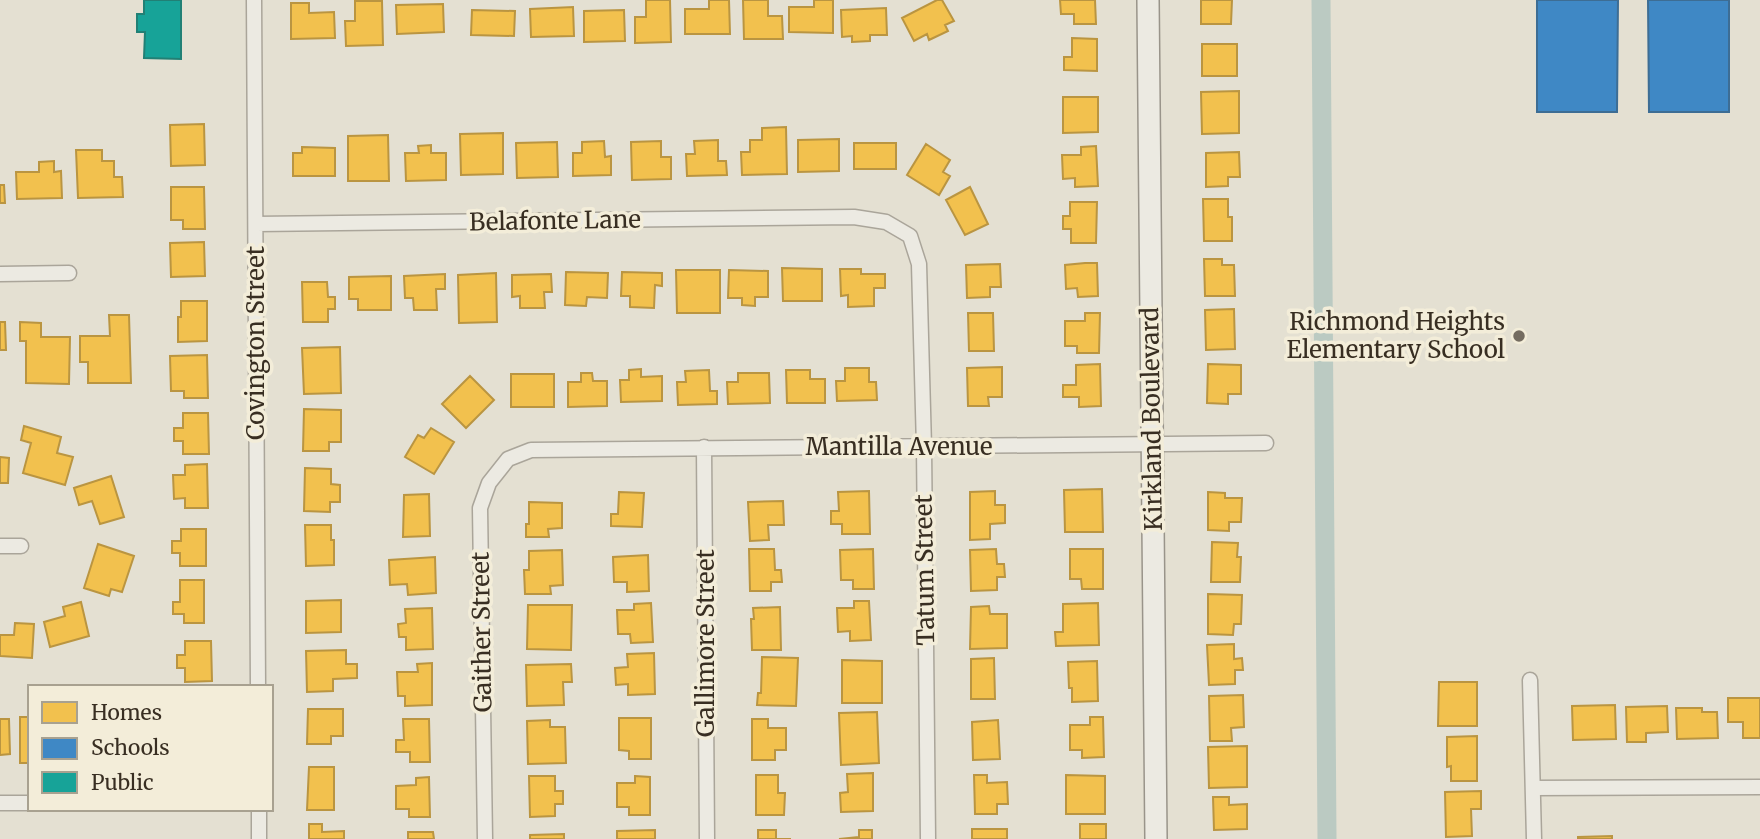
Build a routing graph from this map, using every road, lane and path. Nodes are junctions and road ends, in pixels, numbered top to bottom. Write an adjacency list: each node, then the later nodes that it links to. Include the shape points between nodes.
1 (254, 0): 4 (street, Covington Street)
2 (1148, 0): 8 (street, Kirkland Boulevard)
3 (854, 217): 4 (street, Belafonte Lane); 10 (street, Tatum Street, via 887,222 910,236 919,264)
4 (256, 225): 15 (street, Covington Street)
5 (0, 274): 6 (street)
6 (69, 274)
7 (1266, 443): 8 (street, Mantilla Avenue)
8 (1153, 445): 10 (street, Mantilla Avenue); 25 (street, Kirkland Boulevard)
9 (704, 447): 10 (street, Mantilla Avenue); 11 (street, Mantilla Avenue); 23 (street, Gallimore Street)
10 (924, 447): 24 (street, Tatum Street)
11 (531, 450): 22 (street, Gaither Street, via 508,459 489,483 480,508)
12 (21, 545): 13 (street)
13 (0, 546)
14 (1531, 680): 17 (street)
15 (258, 685)
16 (1760, 787): 17 (street)
17 (1533, 788): 26 (street)
18 (0, 803): 19 (street)
19 (28, 803)
20 (259, 811): 21 (street)
21 (259, 839)
22 (485, 839)
23 (707, 839)
24 (928, 839)
25 (1156, 839)
26 (1534, 839)

